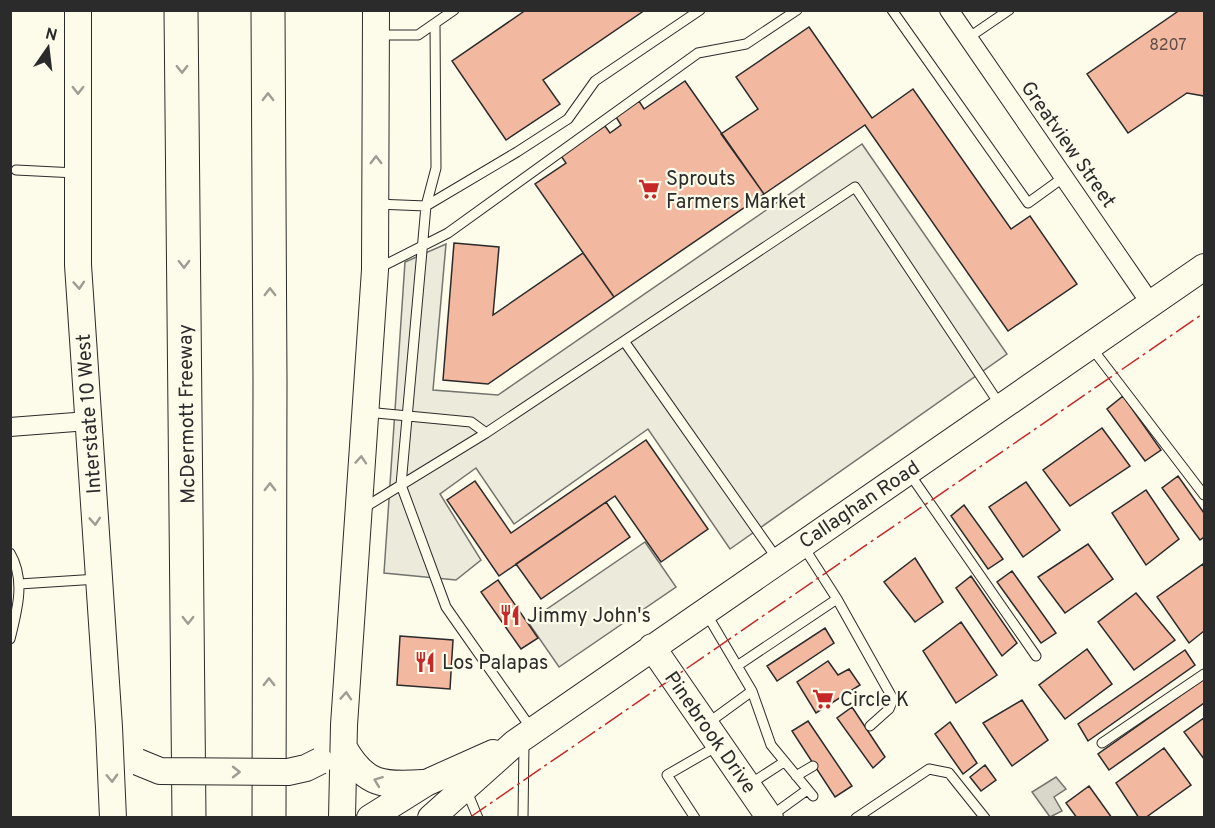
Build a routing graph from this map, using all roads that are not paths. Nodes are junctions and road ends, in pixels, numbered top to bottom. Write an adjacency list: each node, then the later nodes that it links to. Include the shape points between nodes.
1 (78, 10): 15 (main road, Interstate 10 West, one-way to 15)
2 (182, 10): 62 (highway, McDermott Freeway, one-way to 62)
3 (268, 10): 63 (highway, one-way to 3)
4 (454, 10): 12 (lane)
5 (700, 10): 18 (lane, via 595,81 568,119)
6 (797, 10): 19 (lane, via 746,44 698,53 448,232)
7 (892, 10): 16 (lane, via 1028,203)
8 (949, 10): 13 (street, Greatview Street)
9 (1009, 10): 10 (lane)
10 (998, 14): 13 (lane)
11 (376, 23): 12 (lane, via 418,35); 17 (main road, one-way to 11)
12 (435, 24): 18 (lane, via 436,168)
13 (968, 38): 16 (street, Greatview Street)
14 (16, 170): 15 (lane)
15 (78, 173): 28 (main road, Interstate 10 West, one-way to 28, via 78,265)
16 (1064, 177): 22 (street, Greatview Street)
17 (376, 204): 18 (lane); 21 (main road)
18 (426, 206): 19 (lane)
19 (422, 245): 21 (lane); 27 (lane)
20 (1204, 267): 22 (main road, Callaghan Road)
21 (375, 270): 26 (main road)
22 (1151, 304): 24 (main road, Callaghan Road)
23 (624, 341): 25 (lane, via 855,187); 30 (lane); 37 (lane)
24 (1091, 346): 25 (main road, Callaghan Road); 33 (lane)
25 (1001, 407): 31 (main road, Callaghan Road)
26 (364, 412): 27 (lane); 34 (main road, one-way to 26)
27 (406, 416): 30 (lane, via 471,422); 32 (lane)
28 (88, 421): 29 (street); 38 (main road, Interstate 10 West, one-way to 38)
29 (10, 427)
30 (486, 433): 32 (lane)
31 (908, 471): 35 (main road, Callaghan Road); 44 (lane)
32 (401, 485): 34 (lane); 52 (lane, via 446,607)
33 (1204, 495)
34 (357, 511): 51 (main road, one-way to 34)
35 (802, 544): 37 (main road, Callaghan Road); 40 (lane)
36 (10, 553): 39 (lane)
37 (778, 560): 41 (main road, Callaghan Road)
38 (100, 579): 39 (lane); 49 (main road, Interstate 10 West)
39 (19, 584): 42 (lane, via 19,606)
40 (837, 599): 45 (lane); 48 (lane, via 893,699 889,710)
41 (704, 611): 43 (main road, Callaghan Road); 45 (lane)
42 (10, 639)
43 (651, 647): 50 (main road, Pinebrook Drive); 52 (main road, Callaghan Road)
44 (1036, 656)
45 (737, 666): 47 (lane)
46 (1204, 674): 53 (lane)
47 (752, 691): 50 (lane); 54 (lane, via 771,745)
48 (870, 726)
49 (110, 727): 51 (main road, one-way to 51, bridge, via 122,749 138,762 160,771 288,772 320,761); 61 (main road, Interstate 10 West, one-way to 61)
50 (712, 735): 58 (main road, Pinebrook Drive); 69 (lane, via 667,775)
51 (344, 737): 57 (main road, one-way to 51, via 376,782 356,768); 64 (main road)
52 (524, 737): 57 (main road, Callaghan Road); 59 (main road, Callaghan Road); 68 (lane)
53 (1102, 743)
54 (784, 762): 56 (lane); 58 (lane)
55 (813, 766): 56 (lane)
56 (796, 776): 60 (lane, via 810,793)
57 (426, 783): 65 (main road, Callaghan Road)
58 (748, 786): 60 (main road, Pinebrook Drive)
59 (466, 788): 66 (main road, Callaghan Road); 67 (lane)
60 (770, 817)
61 (113, 818)
62 (189, 818)
63 (269, 818)
64 (342, 818)
65 (370, 818)
66 (431, 818)
67 (478, 818)
68 (523, 818)
69 (696, 818)
70 (856, 818): 71 (lane, via 929,769 949,773)
71 (985, 818)

